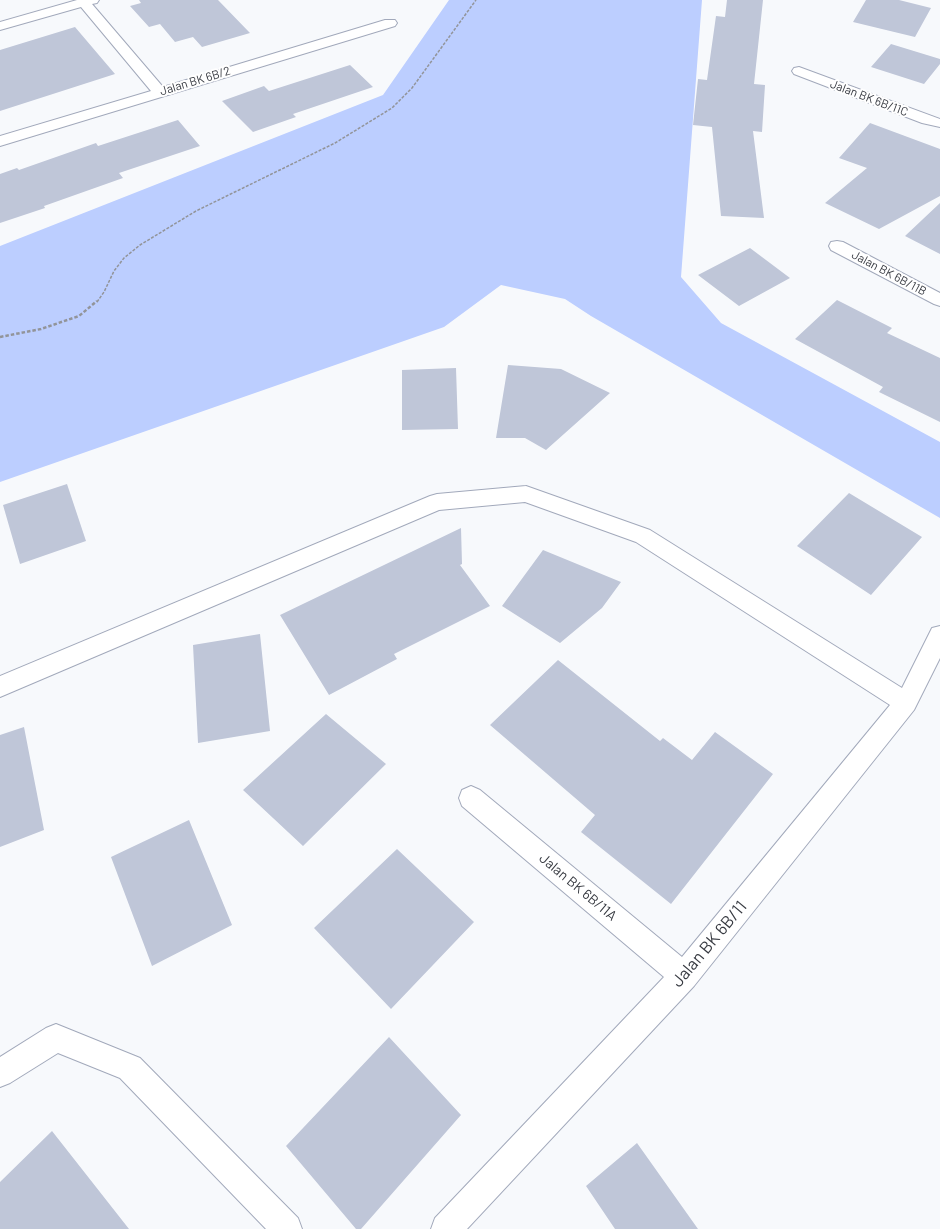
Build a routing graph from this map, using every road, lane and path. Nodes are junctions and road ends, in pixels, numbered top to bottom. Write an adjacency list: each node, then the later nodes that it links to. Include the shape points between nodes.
1 (476, 0): 11 (path, via 412,88 392,108 335,143 196,211 140,245 124,258 114,271 104,292 94,305 79,316 42,329)
2 (87, 1): 4 (street); 6 (street)
3 (390, 23): 6 (street, Jalan BK 6B/2)
4 (0, 26)
5 (799, 72): 7 (street, Jalan BK 6B/11C)
6 (160, 92): 8 (street, Jalan BK 6B/2)
7 (940, 123)
8 (0, 141)
9 (837, 246): 10 (street, Jalan BK 6B/11B)
10 (940, 300)
11 (0, 338)
12 (940, 635): 14 (street, Jalan BK 6B/11)
13 (0, 687): 14 (street, via 437,502 526,494 643,536)
14 (906, 703): 16 (street, Jalan BK 6B/11)
15 (471, 798): 16 (street, Jalan BK 6B/11A)
16 (684, 976): 19 (street, Jalan BK 6B/11)
17 (0, 1073): 18 (street, via 56,1038 130,1068)
18 (287, 1229)
19 (446, 1229)

